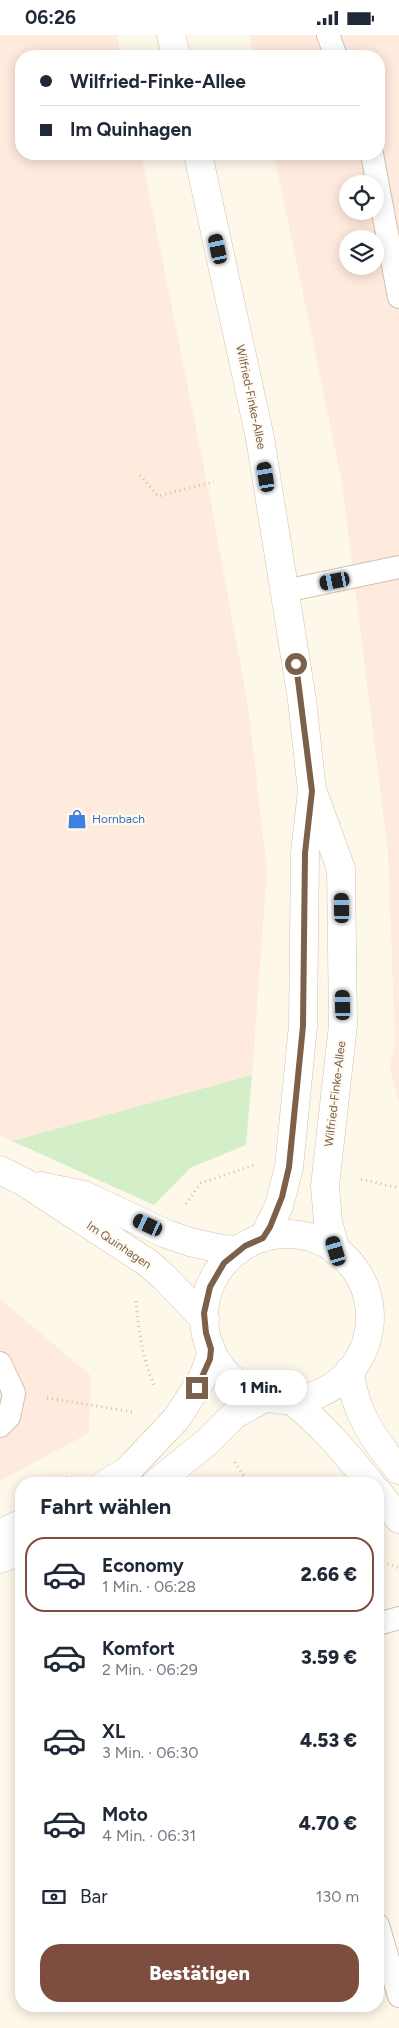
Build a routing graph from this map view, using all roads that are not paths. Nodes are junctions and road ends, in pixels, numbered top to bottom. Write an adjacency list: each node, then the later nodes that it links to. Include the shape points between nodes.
1 (171, 35): 3 (street)
2 (328, 35): 4 (lane)
3 (175, 50)
4 (334, 50)
5 (199, 160): 9 (street, Wilfried-Finke-Allee, via 260,438)
6 (373, 160): 7 (lane)
7 (399, 297)
8 (399, 567): 9 (lane)
9 (285, 591): 10 (street, Wilfried-Finke-Allee)
10 (312, 791): 13 (street, Wilfried-Finke-Allee, via 305,853 303,1026 289,1167 279,1207); 15 (street, Wilfried-Finke-Allee, via 341,869 344,1025 325,1186 328,1222)
11 (0, 1170): 12 (street, Im Quinhagen)
12 (24, 1182): 14 (street, Im Quinhagen, via 84,1195 164,1233 200,1245); 16 (street, Im Quinhagen, via 148,1263)
13 (263, 1238): 14 (street); 15 (street, via 298,1235 318,1240)
14 (239, 1250): 16 (street, via 224,1263 213,1281 206,1300)
15 (336, 1251): 19 (street, via 359,1277 369,1306 365,1343)
16 (205, 1320): 17 (street)
17 (211, 1349): 20 (street, via 222,1369 233,1379 252,1392); 23 (street, via 197,1388 176,1418 126,1472)
18 (0, 1363): 21 (lane, via 14,1393 9,1417)
19 (350, 1370): 20 (street, via 320,1393 302,1398); 22 (street, via 355,1401 366,1424)
20 (278, 1398): 24 (street, via 234,1415); 25 (street, via 318,1421)
21 (0, 1426)
22 (399, 1470)
23 (117, 1477)
24 (164, 1477)
25 (365, 1477)
26 (384, 1500): 27 (street)
27 (399, 1519)
28 (15, 1527): 29 (street)
29 (0, 1533)
30 (15, 1553): 31 (street)
31 (0, 1559)
32 (399, 1618): 33 (lane)
33 (384, 1622)
34 (384, 1945): 35 (lane)
35 (399, 1996)

